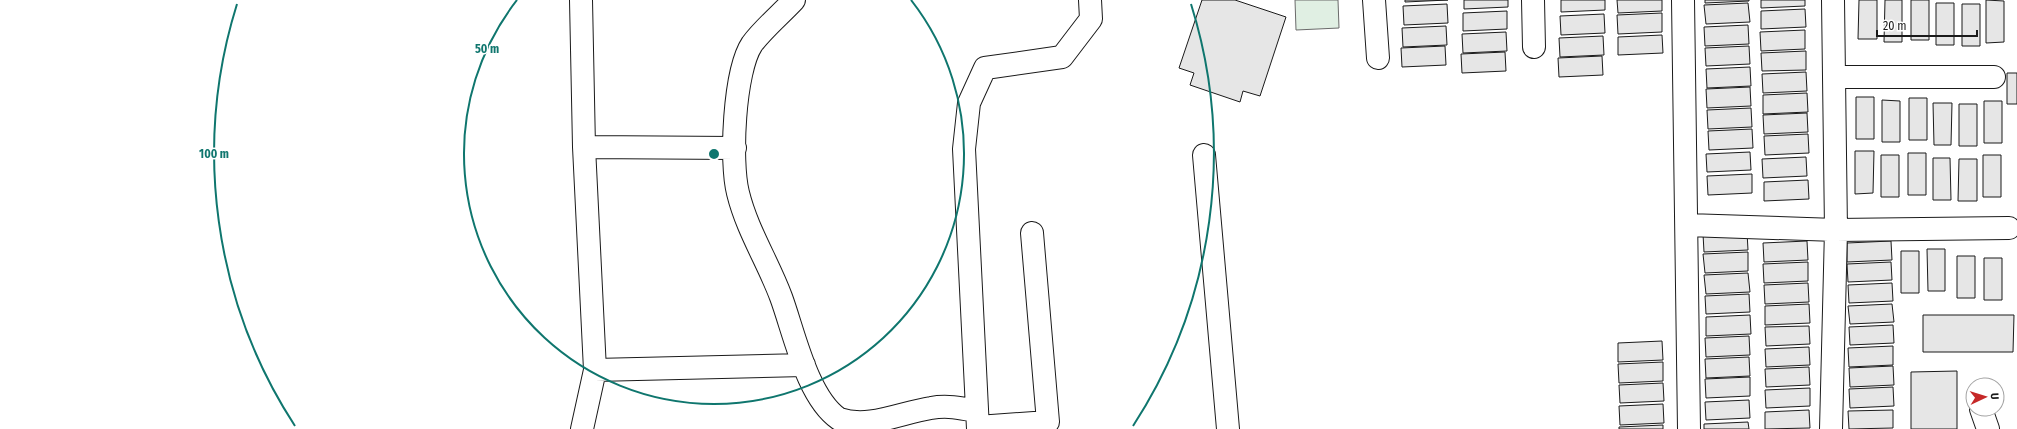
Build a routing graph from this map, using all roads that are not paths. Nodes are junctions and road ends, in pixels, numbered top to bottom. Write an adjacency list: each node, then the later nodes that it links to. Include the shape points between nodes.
1 (581, 0): 12 (street)
2 (794, 0): 13 (street, via 752,44 741,74)
3 (1090, 0): 22 (street, via 1091,19 1062,57 985,68 969,102 964,150)
4 (1374, 0): 9 (street)
5 (1533, 0): 8 (street)
6 (1683, 0): 15 (street)
7 (1833, 0): 10 (street)
8 (1534, 47)
9 (1378, 58)
10 (1834, 77): 11 (street); 17 (street)
11 (1994, 77)
12 (584, 147): 13 (street); 20 (street)
13 (735, 148): 19 (street, via 734,167 739,197 781,298)
14 (1204, 155): 24 (street)
15 (1688, 225): 17 (street); 25 (street)
16 (2009, 228): 17 (street)
17 (1836, 230): 26 (street)
18 (1032, 233): 22 (street, via 1048,422)
19 (804, 365): 20 (street); 22 (street, via 828,410 853,426 872,427 929,408 944,406)
20 (595, 370): 23 (street)
21 (1984, 417): 27 (street)
22 (977, 423)
23 (582, 429)
24 (1228, 429)
25 (1689, 429)
26 (1831, 429)
27 (1988, 429)

